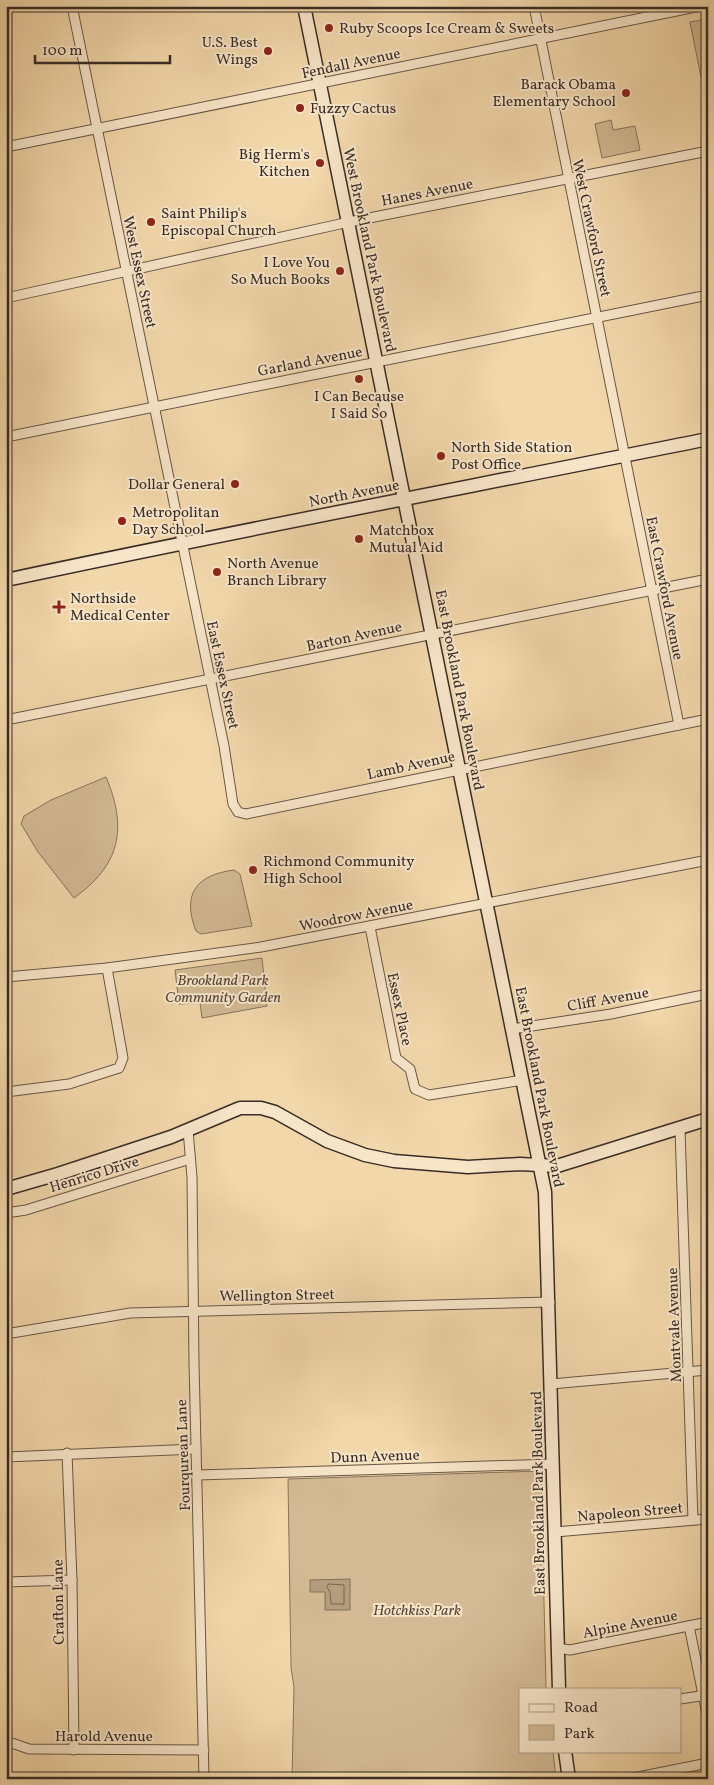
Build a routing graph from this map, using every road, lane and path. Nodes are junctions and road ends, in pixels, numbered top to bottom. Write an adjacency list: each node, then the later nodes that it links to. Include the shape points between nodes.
1 (72, 6): 7 (street, West Essex Street)
2 (304, 6): 6 (main road, West Brookland Park Boulevard)
3 (534, 6): 5 (street, West Crawford Street)
4 (701, 6): 5 (street, Fendall Avenue)
5 (541, 38): 6 (street, Fendall Avenue); 10 (street, West Crawford Street)
6 (320, 84): 7 (street, Fendall Avenue); 11 (main road, West Brookland Park Boulevard)
7 (97, 129): 8 (street, Fendall Avenue); 12 (street, West Essex Street)
8 (6, 147)
9 (708, 151): 10 (street, Hanes Avenue)
10 (568, 177): 11 (street, Hanes Avenue); 15 (street, West Crawford Street)
11 (348, 222): 12 (street, Hanes Avenue); 16 (main road, West Brookland Park Boulevard)
12 (126, 272): 14 (street, Hanes Avenue); 17 (street, West Essex Street)
13 (708, 295): 15 (street, Garland Avenue)
14 (6, 298)
15 (597, 317): 16 (street, Garland Avenue); 20 (street, West Crawford Street)
16 (377, 362): 17 (street, Garland Avenue); 21 (main road, West Brookland Park Boulevard)
17 (153, 406): 18 (street, Garland Avenue); 22 (street, West Essex Street)
18 (6, 437)
19 (708, 439): 20 (main road, North Avenue)
20 (625, 456): 21 (main road, North Avenue); 25 (street, East Crawford Avenue)
21 (406, 500): 22 (main road, North Avenue); 26 (main road, East Brookland Park Boulevard)
22 (181, 542): 24 (main road, North Avenue); 27 (street, East Essex Street)
23 (708, 579): 25 (street, Barton Avenue)
24 (6, 580)
25 (652, 590): 26 (street, Barton Avenue); 30 (street, East Crawford Avenue)
26 (432, 634): 27 (street, Barton Avenue); 31 (main road, East Brookland Park Boulevard)
27 (210, 680): 29 (street, Barton Avenue); 32 (street, East Essex Street, via 233,804)
28 (708, 719): 30 (street, Lamb Avenue)
29 (6, 720)
30 (679, 725): 31 (street, Lamb Avenue)
31 (460, 769): 32 (street, Lamb Avenue, via 246,814); 34 (main road, East Brookland Park Boulevard)
32 (238, 812)
33 (708, 860): 34 (street, Woodrow Avenue)
34 (487, 904): 35 (street, Woodrow Avenue); 39 (main road, East Brookland Park Boulevard)
35 (370, 927): 36 (street, Woodrow Avenue, via 261,947); 40 (street, Essex Place, via 396,1058 410,1069 415,1089 429,1095)
36 (107, 968): 37 (street, Woodrow Avenue); 41 (street, via 123,1058 119,1068 70,1084)
37 (6, 977)
38 (708, 994): 39 (street, Cliff Avenue, via 611,1014)
39 (512, 1029): 40 (main road, East Brookland Park Boulevard)
40 (523, 1080): 46 (main road, East Brookland Park Boulevard)
41 (6, 1092)
42 (708, 1119): 44 (main road)
43 (188, 1130): 45 (street, Fourqurean Lane); 46 (main road, via 235,1109 260,1108 285,1116 337,1146 365,1156 448,1166); 47 (main road)
44 (680, 1130): 46 (main road, via 563,1165); 53 (street, Montvale Avenue)
45 (190, 1160): 48 (street, Henrico Drive, via 26,1210); 50 (street, Fourqurean Lane)
46 (540, 1166): 49 (main road, East Brookland Park Boulevard, via 546,1202)
47 (6, 1189)
48 (6, 1213)
49 (550, 1302): 50 (street, Wellington Street); 54 (main road, East Brookland Park Boulevard)
50 (193, 1311): 51 (street, Wellington Street, via 130,1313); 55 (street, Fourqurean Lane)
51 (6, 1334)
52 (708, 1370): 53 (street)
53 (689, 1372): 54 (street); 61 (street, Montvale Avenue)
54 (551, 1384): 58 (main road, East Brookland Park Boulevard)
55 (196, 1448): 56 (street); 59 (street, Fourqurean Lane)
56 (67, 1453): 57 (street); 63 (street, Crafton Lane)
57 (6, 1457)
58 (553, 1464): 59 (street, Dunn Avenue); 62 (main road, East Brookland Park Boulevard)
59 (197, 1475): 74 (street, Fourqurean Lane)
60 (708, 1519): 61 (street, Napoleon Street)
61 (694, 1520): 62 (street, Napoleon Street)
62 (555, 1532): 67 (main road, East Brookland Park Boulevard)
63 (72, 1580): 64 (street); 73 (street, Crafton Lane)
64 (6, 1582)
65 (708, 1622): 66 (street, Alpine Avenue)
66 (689, 1626): 67 (street, Alpine Avenue, via 570,1650); 69 (street)
67 (557, 1648): 68 (main road, East Brookland Park Boulevard)
68 (559, 1688)
69 (705, 1695): 70 (street); 71 (street)
70 (682, 1699)
71 (708, 1719)
72 (6, 1741): 73 (street, Harold Avenue, via 29,1749)
73 (74, 1750): 74 (street, Harold Avenue)
74 (204, 1750): 77 (street, Fourqurean Lane)
75 (565, 1752): 78 (main road)
76 (708, 1763): 79 (street)
77 (204, 1779)
78 (569, 1779)
79 (628, 1779)

